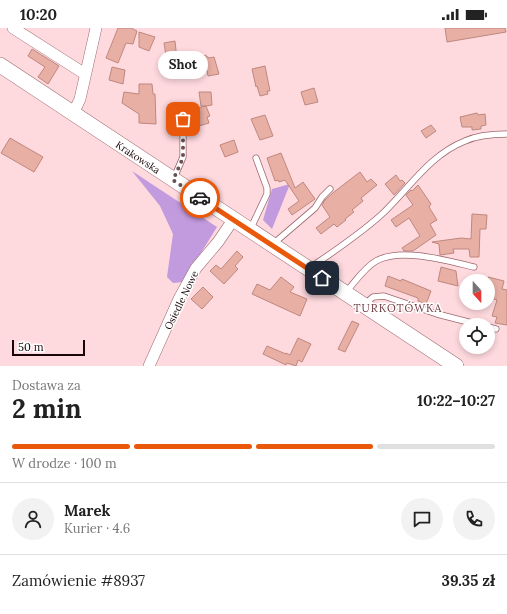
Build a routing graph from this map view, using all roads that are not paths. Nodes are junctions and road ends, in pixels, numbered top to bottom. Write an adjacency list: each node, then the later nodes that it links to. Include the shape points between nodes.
1 (13, 28): 4 (street)
2 (96, 28): 4 (street)
3 (0, 65): 6 (main road, Krakowska)
4 (85, 74): 6 (street, via 80,100)
5 (191, 112): 9 (lane, via 183,119 183,158)
6 (73, 114): 9 (main road, Krakowska)
7 (507, 134): 15 (lane, via 486,135 466,140 450,148 429,164 381,215)
8 (256, 158): 12 (lane, via 267,194)
9 (173, 180): 11 (main road, Krakowska)
10 (330, 189): 13 (lane, via 315,208)
11 (233, 220): 12 (main road, Krakowska); 19 (street, Osiedle Nowe, via 196,268)
12 (249, 230): 13 (main road, Krakowska)
13 (272, 246): 15 (main road, Krakowska)
14 (474, 267): 16 (lane, via 435,258 392,256 376,261)
15 (310, 271): 16 (main road, Krakowska)
16 (345, 294): 17 (main road, Krakowska)
17 (364, 306): 18 (lane, via 373,297 384,296); 20 (main road, Krakowska)
18 (459, 320)
19 (149, 366)
20 (456, 366)

